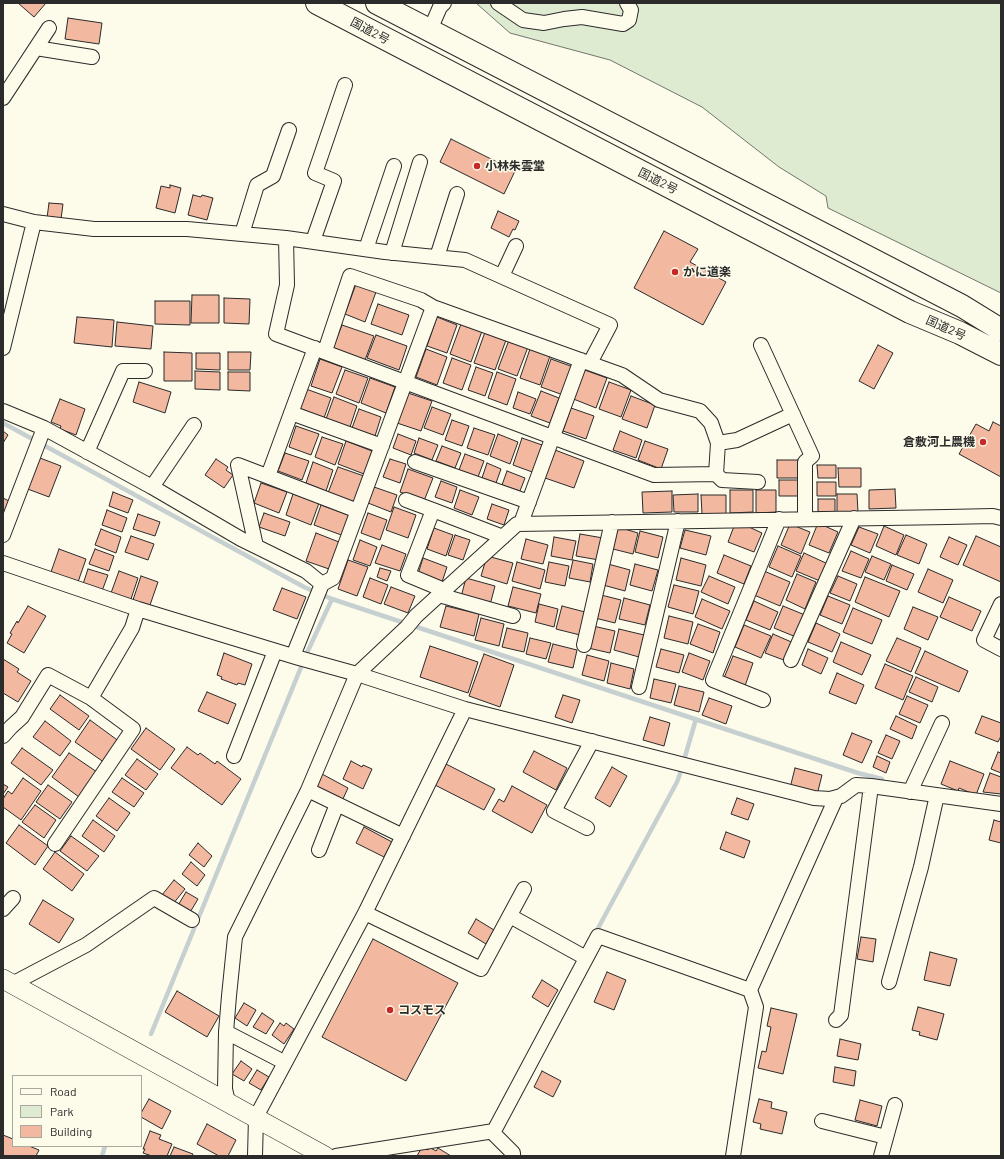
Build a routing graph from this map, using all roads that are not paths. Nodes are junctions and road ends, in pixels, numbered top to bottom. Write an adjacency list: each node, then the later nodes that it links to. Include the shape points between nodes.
1 (317, 3): 28 (highway, 国道2号)
2 (377, 3): 7 (highway, 国道2号)
3 (444, 3): 7 (street)
4 (498, 3): 5 (street, via 523,20 544,24 582,17 622,24 629,20 631,10)
5 (627, 3)
6 (49, 28): 8 (street)
7 (430, 30): 26 (highway, 国道2号)
8 (36, 48): 9 (street); 11 (street)
9 (92, 57)
10 (345, 85): 20 (street, via 315,173 334,181)
11 (3, 98)
12 (290, 130): 18 (street, via 273,176 257,185)
13 (420, 162): 23 (street)
14 (394, 166): 22 (street)
15 (457, 194): 24 (street)
16 (3, 214): 17 (street)
17 (34, 222): 18 (street, via 94,229 187,229); 32 (street)
18 (242, 234): 19 (street)
19 (286, 238): 20 (street); 33 (street, via 287,285 276,334)
20 (313, 241): 22 (street)
21 (516, 246): 25 (street)
22 (366, 249): 23 (street)
23 (392, 253): 24 (street)
24 (437, 257): 25 (street, via 465,260)
25 (502, 276): 35 (street, via 610,325)
26 (962, 306): 29 (highway); 30 (highway, 国道2号)
27 (433, 307): 33 (street, via 421,300 350,276); 35 (street); 38 (street)
28 (910, 312): 34 (highway, 国道2号); 36 (highway, via 960,347)
29 (1001, 318)
30 (1001, 330)
31 (761, 344): 41 (street)
32 (3, 348)
33 (320, 350): 38 (street); 40 (street)
34 (1001, 354)
35 (585, 362): 44 (street); 45 (street, via 622,375 659,400 700,411 711,423)
36 (1001, 369)
37 (146, 371): 47 (street, via 123,371)
38 (406, 382): 44 (street); 46 (street)
39 (3, 410): 43 (street)
40 (291, 413): 46 (street); 50 (street)
41 (793, 414): 45 (street, via 737,440); 60 (street, via 812,456 805,462)
42 (194, 425): 52 (street)
43 (44, 428): 47 (street); 64 (street)
44 (553, 437): 49 (street, via 654,476); 54 (street)
45 (718, 443): 49 (street)
46 (382, 446): 56 (street)
47 (87, 452): 52 (street)
48 (415, 462): 54 (street)
49 (716, 474): 51 (street, via 722,480)
50 (268, 476): 56 (street); 66 (street, via 238,465)
51 (758, 482)
52 (152, 487): 66 (street)
53 (406, 500): 55 (street)
54 (529, 502): 63 (street)
55 (433, 510): 65 (street); 69 (street, via 408,575)
56 (358, 511): 68 (street, via 334,578)
57 (854, 518): 58 (street); 60 (street); 77 (street)
58 (1001, 518)
59 (778, 519): 60 (street); 61 (street); 81 (street, via 713,680)
60 (805, 519)
61 (678, 521): 62 (street); 79 (street)
62 (612, 522): 63 (street); 73 (street)
63 (521, 523): 65 (street)
64 (3, 535)
65 (503, 537): 69 (street)
66 (256, 546): 68 (street, via 306,571)
67 (3, 563): 71 (street)
68 (322, 584): 76 (street)
69 (441, 592): 72 (street); 78 (street)
70 (1001, 604): 74 (street, via 984,640)
71 (138, 609): 75 (street); 80 (street, via 132,628)
72 (513, 616)
73 (584, 645)
74 (1001, 649)
75 (275, 651): 76 (street); 86 (street)
76 (301, 658): 78 (street)
77 (791, 660)
78 (357, 674): 82 (street); 88 (street)
79 (639, 687)
80 (90, 698): 84 (street, via 48,675 22,717); 96 (street, via 133,729)
81 (763, 700)
82 (465, 709): 85 (street); 95 (street)
83 (942, 723): 89 (street)
84 (3, 736)
85 (592, 741): 91 (street, via 814,798); 94 (street, via 554,811)
86 (234, 756)
87 (871, 786): 89 (street); 91 (street, via 856,785); 108 (street, via 841,1015)
88 (308, 790): 92 (street); 109 (street, via 235,937)
89 (910, 792): 90 (street)
90 (937, 795): 93 (street); 106 (street, via 921,867)
91 (836, 798): 107 (street)
92 (337, 804): 95 (street); 97 (street)
93 (1001, 804)
94 (587, 828)
95 (403, 836): 101 (street)
96 (55, 844)
97 (319, 850)
98 (524, 889): 102 (street)
99 (13, 898): 100 (street)
100 (3, 910)
101 (366, 913): 102 (street, via 481,969); 113 (street)
102 (510, 916): 104 (street)
103 (192, 920): 105 (street, via 154,898 86,945)
104 (586, 958): 107 (street, via 598,936); 115 (street)
105 (8, 982): 111 (street)
106 (889, 982)
107 (750, 990): 121 (street, via 756,1007)
108 (836, 1020)
109 (226, 1032): 110 (street); 111 (street, via 225,1089)
110 (278, 1059)
111 (228, 1102): 113 (street)
112 (895, 1105): 116 (street)
113 (256, 1118): 117 (street); 118 (street)
114 (822, 1121): 116 (street)
115 (494, 1131): 119 (street); 120 (street, via 495,1136 514,1153)
116 (886, 1137): 122 (street)
117 (255, 1156)
118 (325, 1156)
119 (336, 1156)
120 (513, 1156)
121 (733, 1156)
122 (881, 1156)

